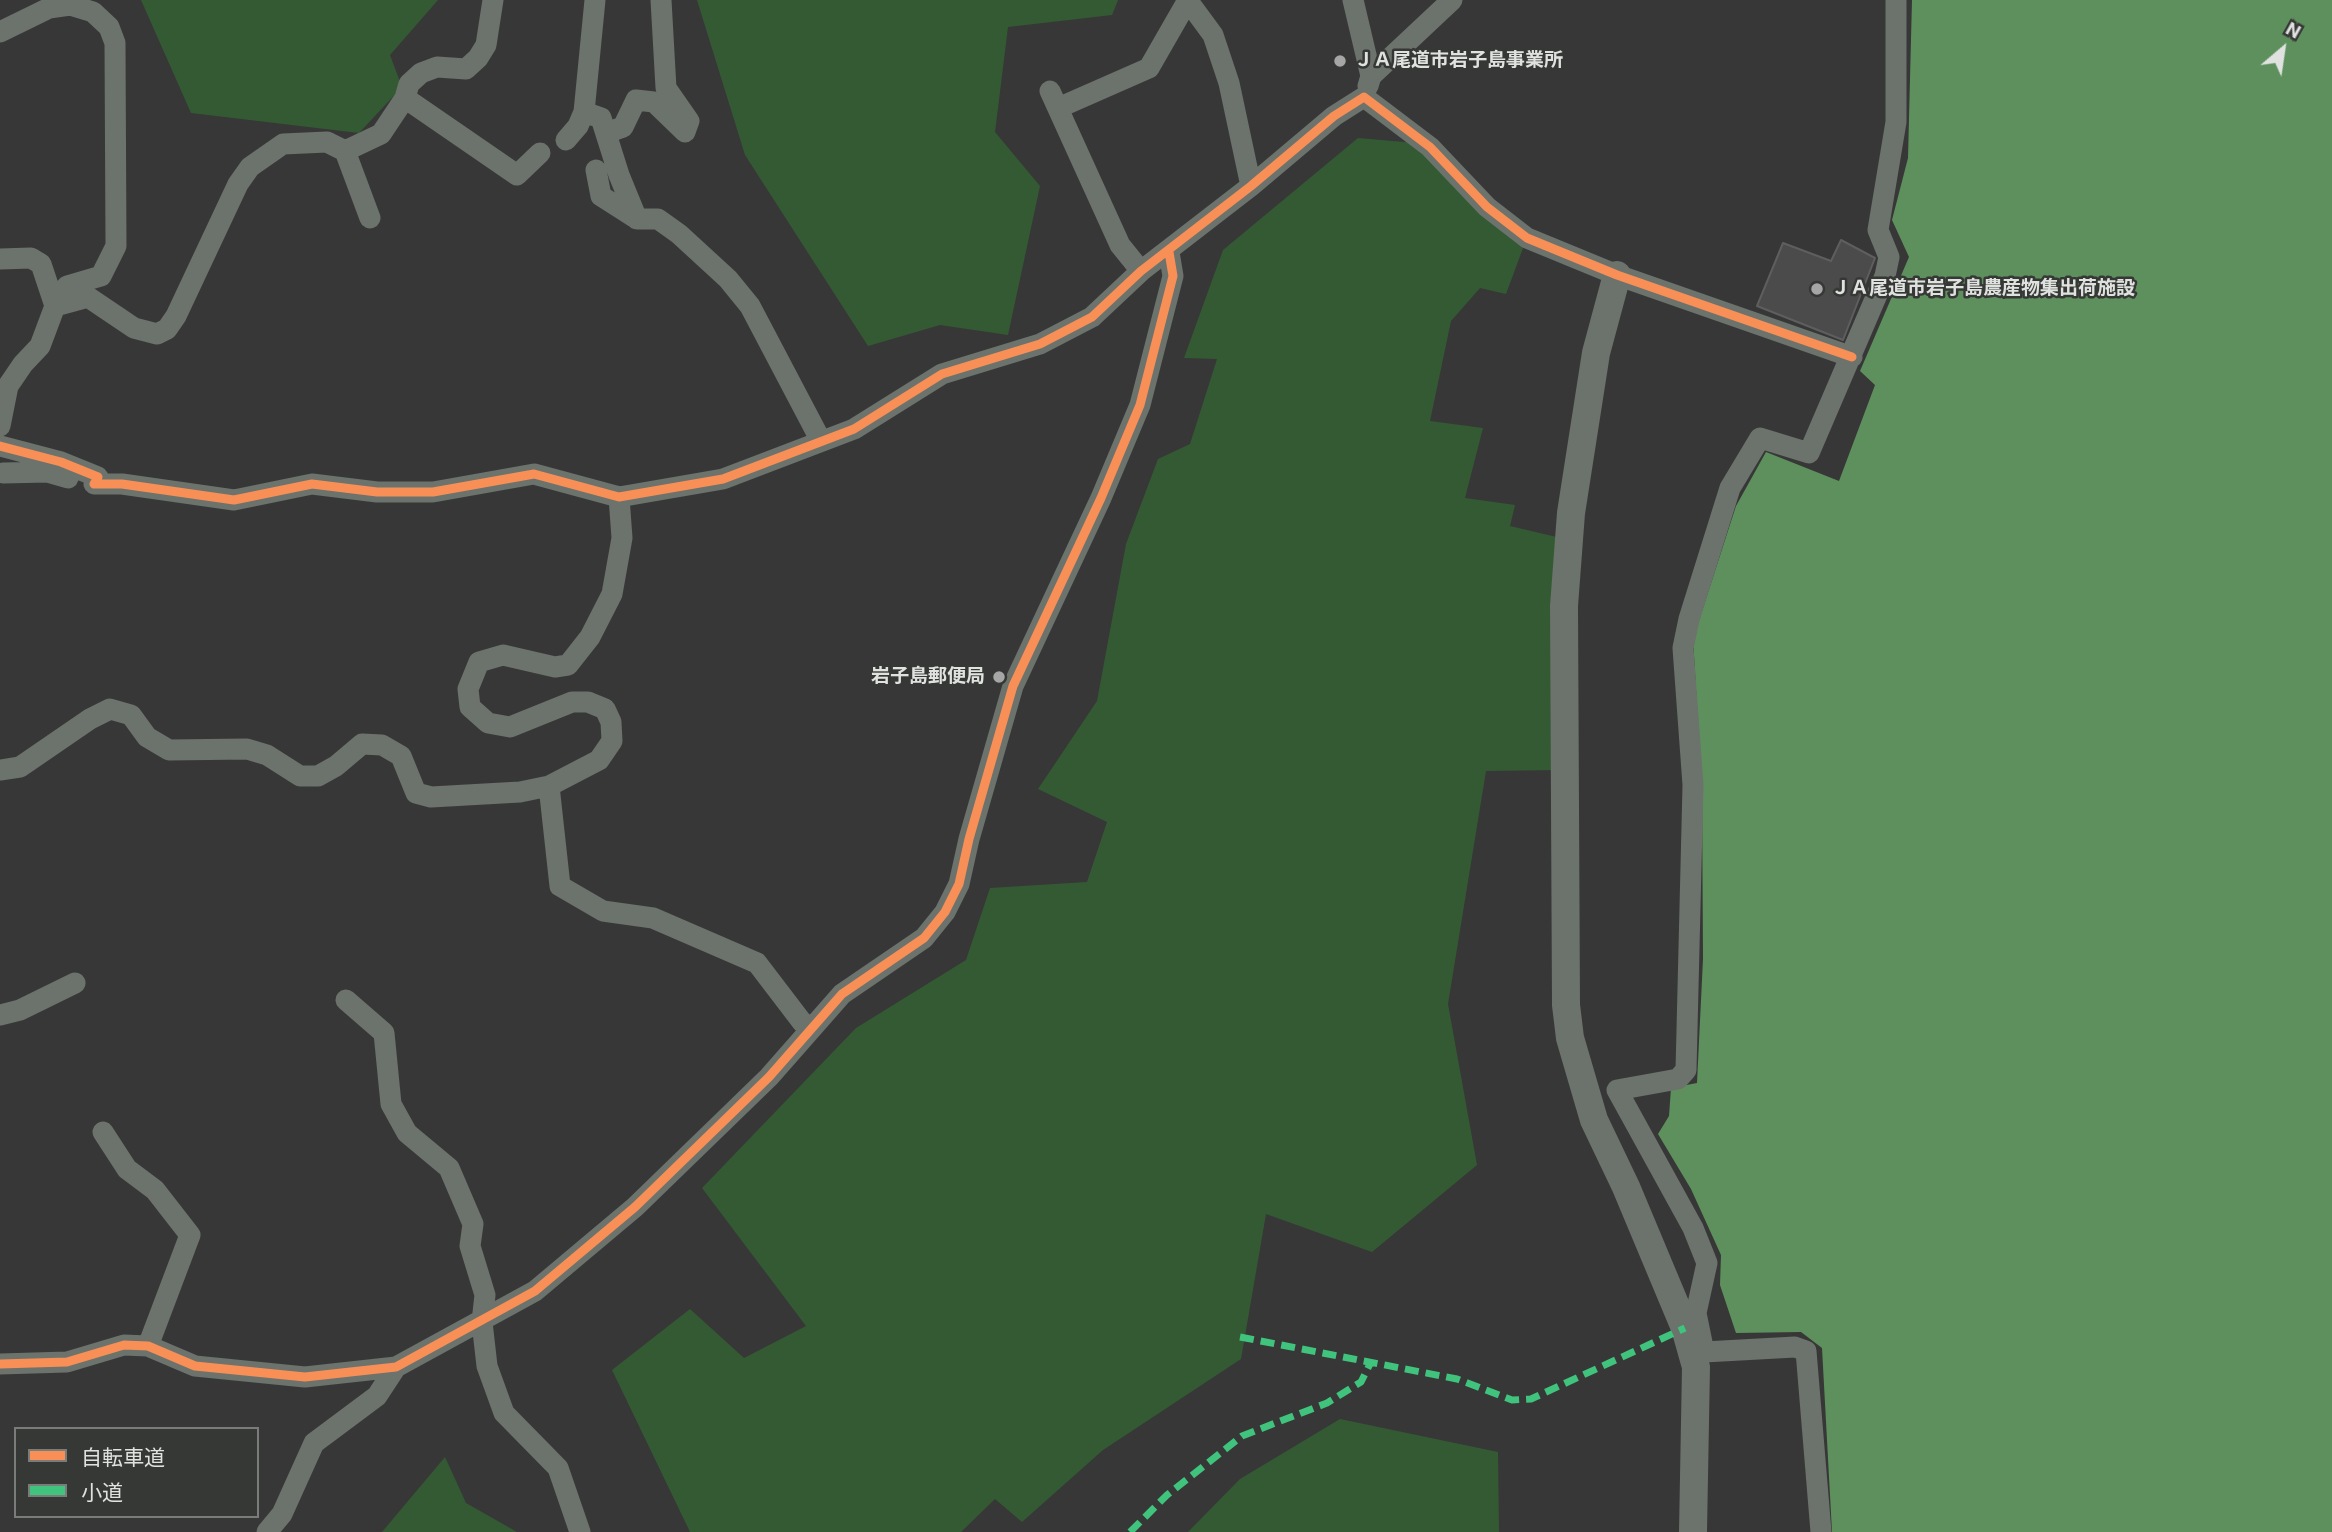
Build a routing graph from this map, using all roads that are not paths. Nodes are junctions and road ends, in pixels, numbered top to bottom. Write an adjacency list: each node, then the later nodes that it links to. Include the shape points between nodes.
1 (493, 0): 11 (street, via 486,45 478,58 466,69 437,67 421,73 409,84)
2 (595, 0): 12 (street)
3 (661, 0): 13 (street, via 666,88 689,121 685,132 654,102 636,100 623,127)
4 (1188, 0): 18 (street, via 1213,35 1229,83); 23 (street, via 1149,68 1054,99 1120,245)
5 (1353, 0): 9 (street)
6 (1452, 0): 9 (street)
7 (1896, 0): 26 (street, via 1896,122 1878,230 1889,257)
8 (0, 32): 25 (street, via 49,8 70,5 93,12 109,27 115,43 116,246 101,276 67,286)
9 (1371, 76): 10 (street)
10 (1364, 97): 18 (street, via 1334,116); 24 (street, via 1430,147 1504,223 1548,249)
11 (405, 98): 15 (street, via 381,134); 16 (street, via 517,175)
12 (584, 113): 13 (street, via 601,118); 14 (street)
13 (606, 133): 20 (street)
14 (566, 140)
15 (345, 151): 19 (street); 25 (street, via 327,142 283,144 250,167 167,329 157,334 134,328 88,297)
16 (540, 153)
17 (596, 170): 20 (street, via 601,196)
18 (1251, 186): 21 (street)
19 (370, 218)
20 (636, 219): 28 (street, via 658,219 728,279 750,306)
21 (1169, 252): 23 (street); 38 (street, via 1174,276 1140,405 1013,686 959,884 924,938 842,995)
22 (0, 259): 25 (street, via 31,258 41,264)
23 (1142, 271): 28 (street, via 1092,317 1040,344 943,374 854,429)
24 (1617, 275): 26 (street); 46 (street, via 1596,353 1564,606 1566,1005 1577,1069 1594,1120 1685,1328 1696,1367)
25 (55, 306): 27 (street, via 40,346 8,386)
26 (1852, 357): 47 (street, via 1809,453 1760,438 1730,488 1683,648 1693,785 1686,1070 1678,1079 1618,1090 1693,1228 1707,1263 1696,1313 1704,1352 1795,1347 1806,1351)
27 (0, 426)
28 (821, 441): 32 (street, via 723,480)
29 (0, 446): 31 (street, via 98,477)
30 (3, 473): 31 (street, via 47,472)
31 (94, 484): 32 (street, via 234,500 312,484 377,492 433,492 534,474)
32 (619, 497): 34 (street, via 622,538 612,594 590,637 568,665 555,667 503,655 479,663 468,689 470,707 488,723 510,727 572,702 604,709 611,722 612,741 598,760)
33 (0, 770): 34 (street, via 20,767 110,709 131,715 147,737 169,750 247,749 267,755 300,776 318,776 362,744 382,745 401,756 416,793 431,797)
34 (548, 786): 38 (street, via 561,886 603,911 653,918 757,963 802,1022)
35 (75, 983): 37 (street)
36 (346, 1000): 40 (street, via 384,1033 391,1104 407,1133 449,1168 473,1224 470,1245 485,1295)
37 (0, 1015)
38 (812, 1028): 40 (street, via 769,1077 635,1208 535,1292)
39 (103, 1132): 41 (street, via 127,1169 155,1190 190,1235)
40 (482, 1322): 43 (street); 45 (street, via 487,1366 504,1413 558,1468)
41 (148, 1346): 42 (street, via 124,1345 67,1362); 43 (street, via 195,1366 305,1377)
42 (1, 1367)
43 (396, 1367): 44 (street, via 377,1396 314,1443 282,1514)
44 (267, 1532)
45 (580, 1532)
46 (1693, 1532)
47 (1821, 1532)

